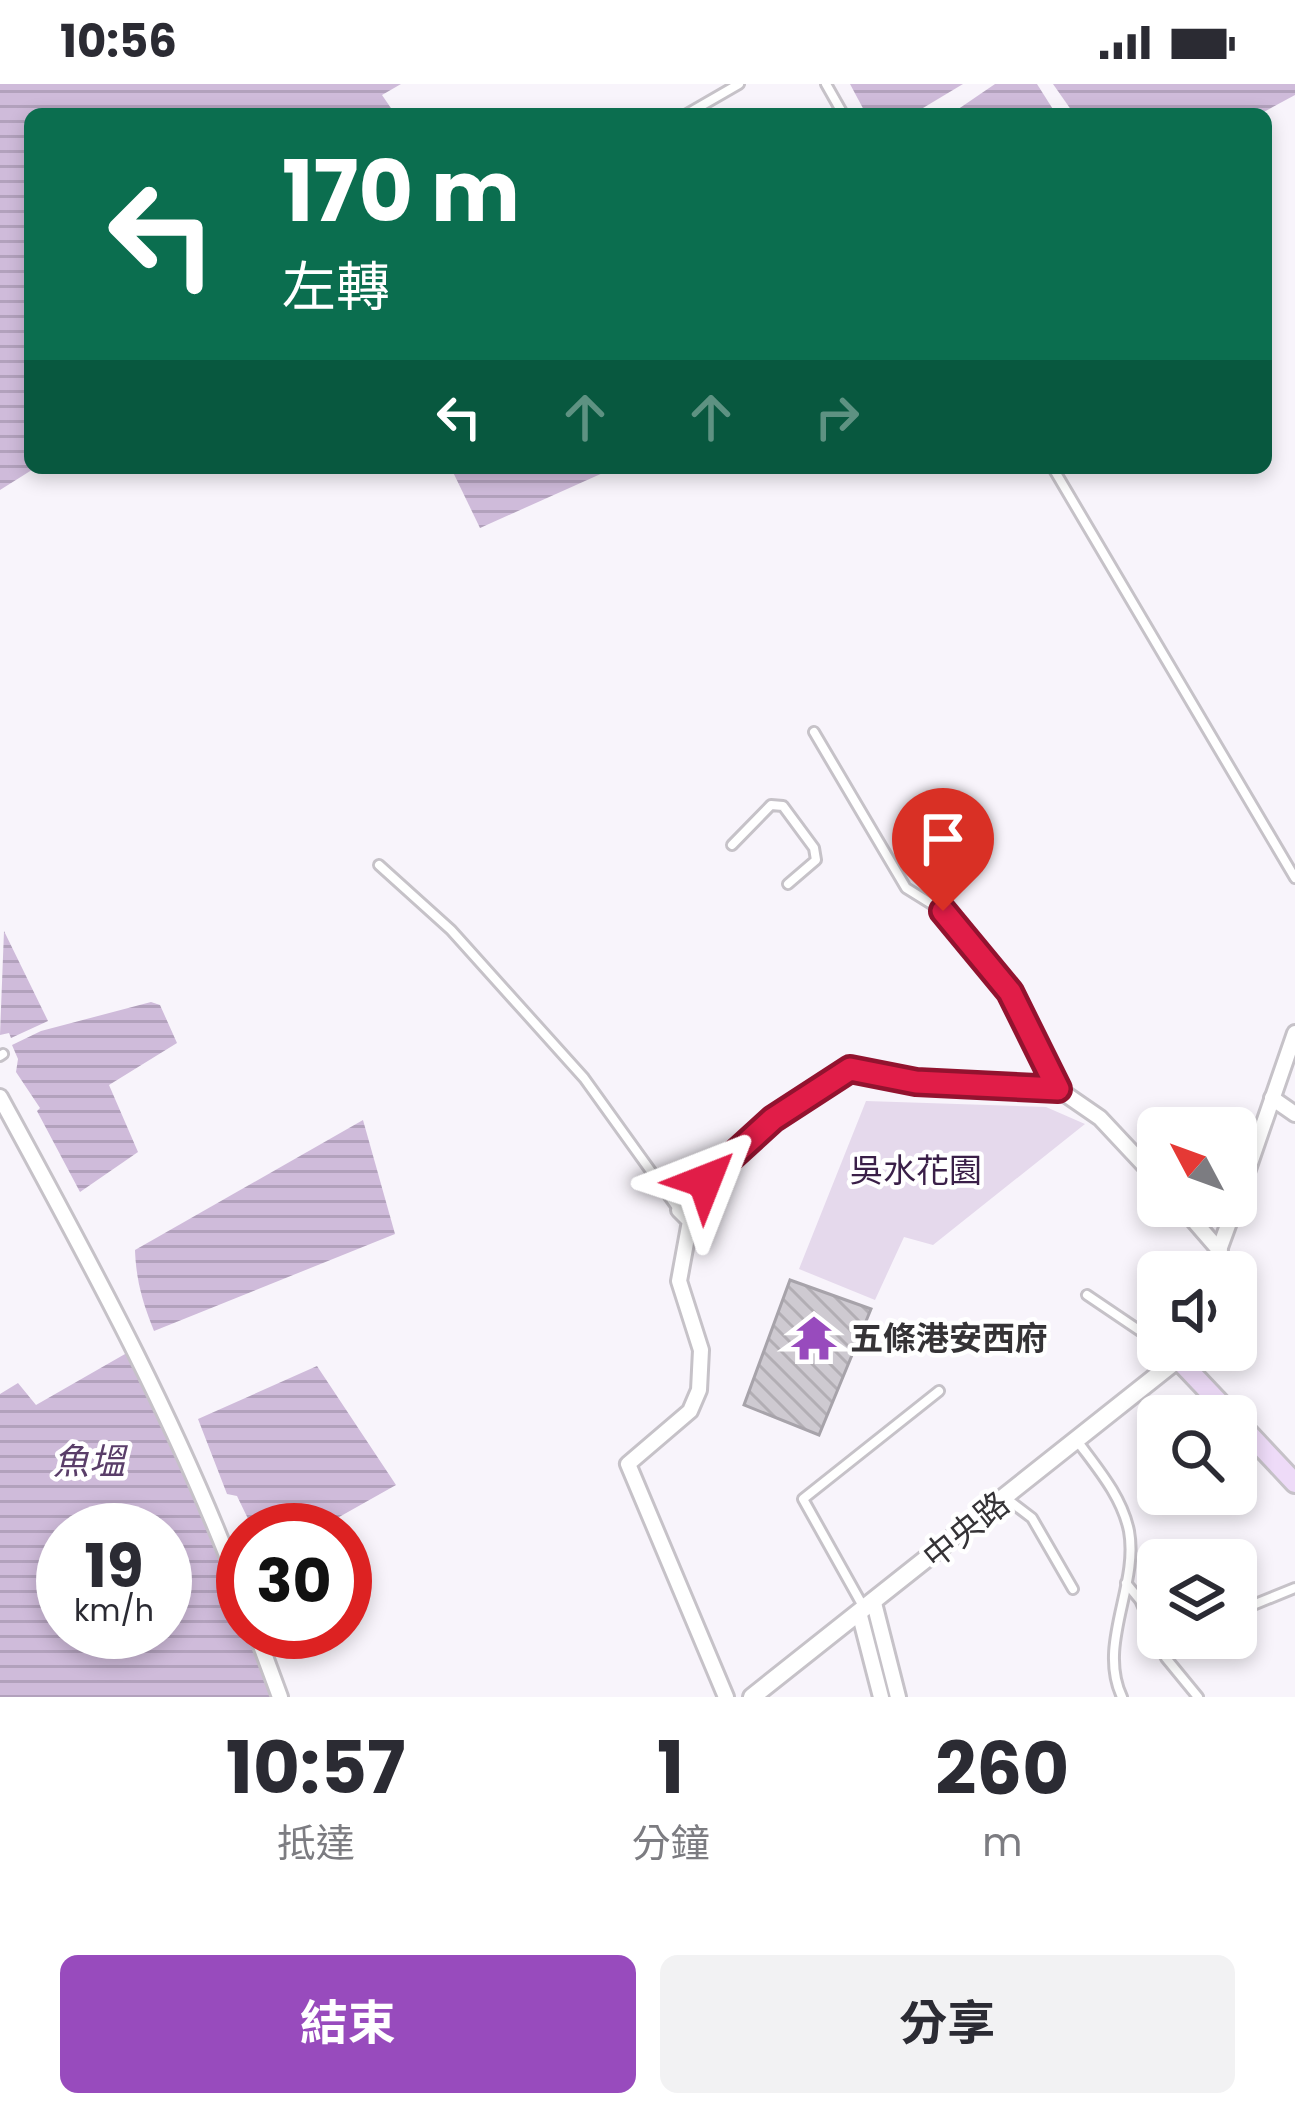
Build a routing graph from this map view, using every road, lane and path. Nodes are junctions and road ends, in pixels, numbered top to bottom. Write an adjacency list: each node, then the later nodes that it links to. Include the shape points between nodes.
1 (740, 84): 2 (lane)
2 (698, 108)
3 (1057, 474): 7 (lane)
4 (814, 732): 10 (lane, via 906,888 943,911 1010,992)
5 (732, 845): 8 (lane, via 771,805 783,806 816,860)
6 (379, 865): 16 (lane, via 451,930 584,1078)
7 (1295, 878)
8 (788, 884)
9 (1295, 1033): 12 (street)
10 (1058, 1089): 15 (street); 16 (street, via 916,1082 850,1069 731,1153)
11 (0, 1097): 30 (street)
12 (1272, 1098): 13 (street); 14 (street)
13 (1295, 1114)
14 (1257, 1143)
15 (1137, 1158)
16 (680, 1210): 38 (street, via 690,1221 679,1281 700,1350 699,1390 691,1411 628,1464)
17 (1199, 1227): 19 (street)
18 (1228, 1227): 19 (street)
19 (1220, 1251)
20 (1087, 1294): 21 (lane)
21 (1137, 1329)
22 (1157, 1371): 26 (street, 中央路)
23 (1190, 1371): 25 (main road)
24 (939, 1391): 35 (lane, via 803,1499)
25 (1212, 1395)
26 (1077, 1441): 29 (street, 中央路); 31 (lane, via 1112,1487 1129,1533)
27 (1257, 1443): 28 (main road)
28 (1295, 1484)
29 (1006, 1498): 33 (lane, via 1032,1518); 35 (street, 中央路)
30 (216, 1528)
31 (1126, 1582): 42 (lane, via 1114,1652); 43 (lane, via 1166,1658)
32 (1295, 1588): 34 (lane)
33 (1072, 1589)
34 (1257, 1603)
35 (866, 1608): 39 (street, 中央路); 40 (street); 41 (street)
36 (266, 1659): 37 (street)
37 (280, 1697)
38 (726, 1697)
39 (752, 1697)
40 (881, 1697)
41 (898, 1697)
42 (1122, 1697)
43 (1198, 1697)

